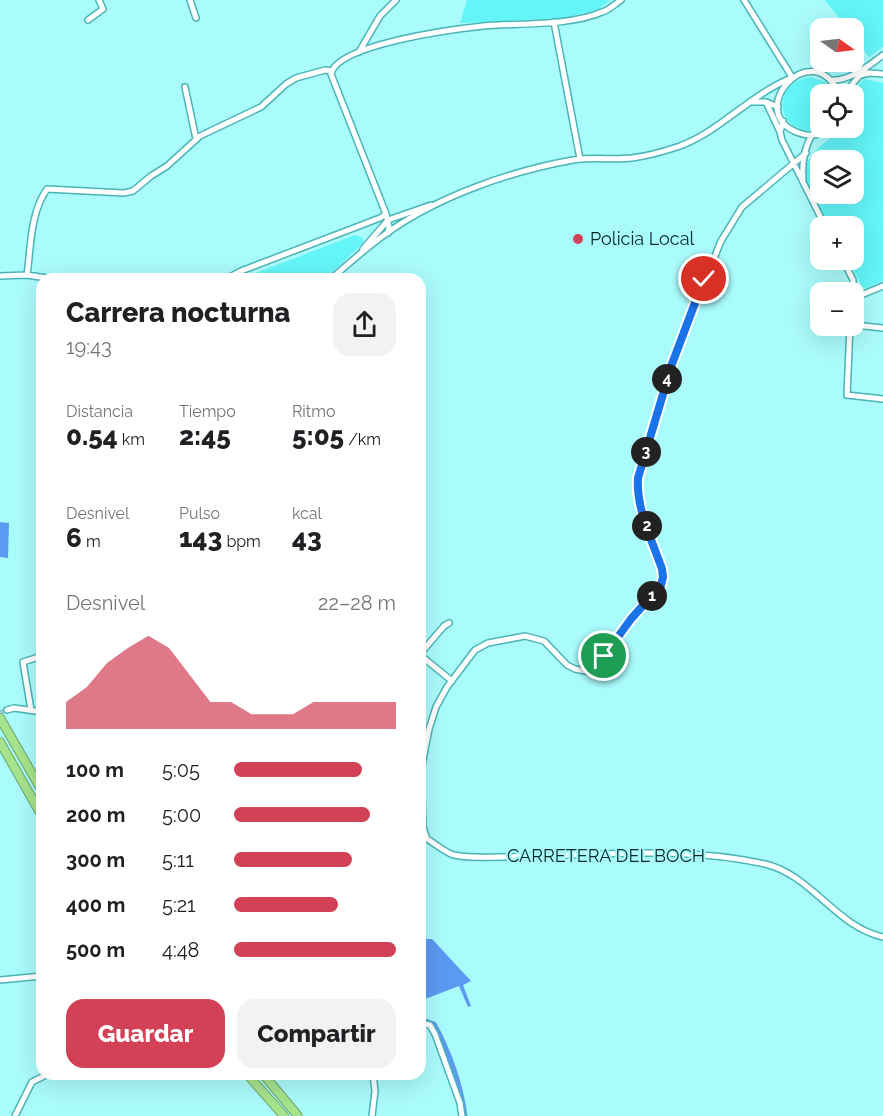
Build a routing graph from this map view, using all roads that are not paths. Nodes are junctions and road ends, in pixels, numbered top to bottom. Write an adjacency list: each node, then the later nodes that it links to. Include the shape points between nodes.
1 (99, 0): 7 (street, via 104,9)
2 (190, 0): 6 (street)
3 (396, 0): 9 (street, via 380,16)
4 (621, 0): 8 (street, via 602,12)
5 (744, 0): 15 (street)
6 (196, 18)
7 (88, 20)
8 (554, 22): 9 (street, via 483,26 393,41); 29 (street)
9 (358, 53): 12 (street, via 338,62)
10 (882, 56): 11 (street)
11 (870, 64): 14 (street); 16 (street, via 838,81)
12 (332, 71): 27 (street, via 296,78 261,107); 34 (street)
13 (883, 74): 14 (street)
14 (859, 76): 18 (street)
15 (791, 78): 16 (street, via 809,72); 20 (street); 22 (street, via 782,87)
16 (830, 80): 17 (street)
17 (833, 84)
18 (852, 84)
19 (185, 87): 27 (street)
20 (748, 102): 21 (street); 29 (street, via 704,135 679,147 631,158)
21 (766, 102): 22 (street); 24 (street)
22 (778, 107): 23 (street)
23 (783, 121): 24 (street); 25 (street, via 795,132)
24 (780, 132): 30 (street)
25 (810, 135)
26 (811, 138): 28 (street)
27 (196, 139): 39 (street, via 133,191 47,189 36,212)
28 (806, 153): 30 (street); 31 (street)
29 (580, 159): 32 (street, via 509,176)
30 (793, 162): 31 (street); 52 (street, via 742,207 721,241 672,364 637,490 662,569 661,585 595,667 575,669 534,637 517,636 475,650)
31 (803, 184): 33 (street)
32 (438, 204): 34 (street); 35 (street)
33 (820, 216)
34 (387, 217): 35 (street); 36 (street); 37 (street)
35 (388, 233): 36 (street)
36 (357, 256): 38 (street)
37 (237, 273)
38 (338, 273)
39 (27, 275): 40 (street); 41 (street)
40 (0, 276)
41 (36, 276)
42 (883, 286): 43 (street)
43 (864, 294)
44 (864, 326): 45 (street)
45 (883, 328)
46 (851, 336): 47 (street, via 847,395)
47 (883, 399)
48 (448, 623): 49 (street)
49 (426, 648)
50 (36, 658): 54 (street, via 23,662)
51 (426, 660): 52 (street)
52 (452, 681): 58 (street, via 436,707)
53 (7, 710): 54 (street)
54 (31, 710): 55 (street)
55 (36, 711)
56 (0, 718): 59 (highway)
57 (0, 741): 60 (highway)
58 (426, 744)
59 (36, 781)
60 (36, 805)
61 (426, 836): 62 (street)
62 (427, 839): 63 (street, CARRETERA DEL BOCH, via 452,855 674,853 768,864 796,876 869,934)
63 (883, 937)
64 (36, 977): 65 (street)
65 (0, 980)
66 (426, 1024): 75 (street, via 435,1034)
67 (37, 1080): 71 (street)
68 (252, 1080): 72 (highway)
69 (268, 1080): 73 (highway)
70 (374, 1080): 74 (street)
71 (15, 1116)
72 (284, 1116)
73 (298, 1116)
74 (372, 1116)
75 (462, 1116)

